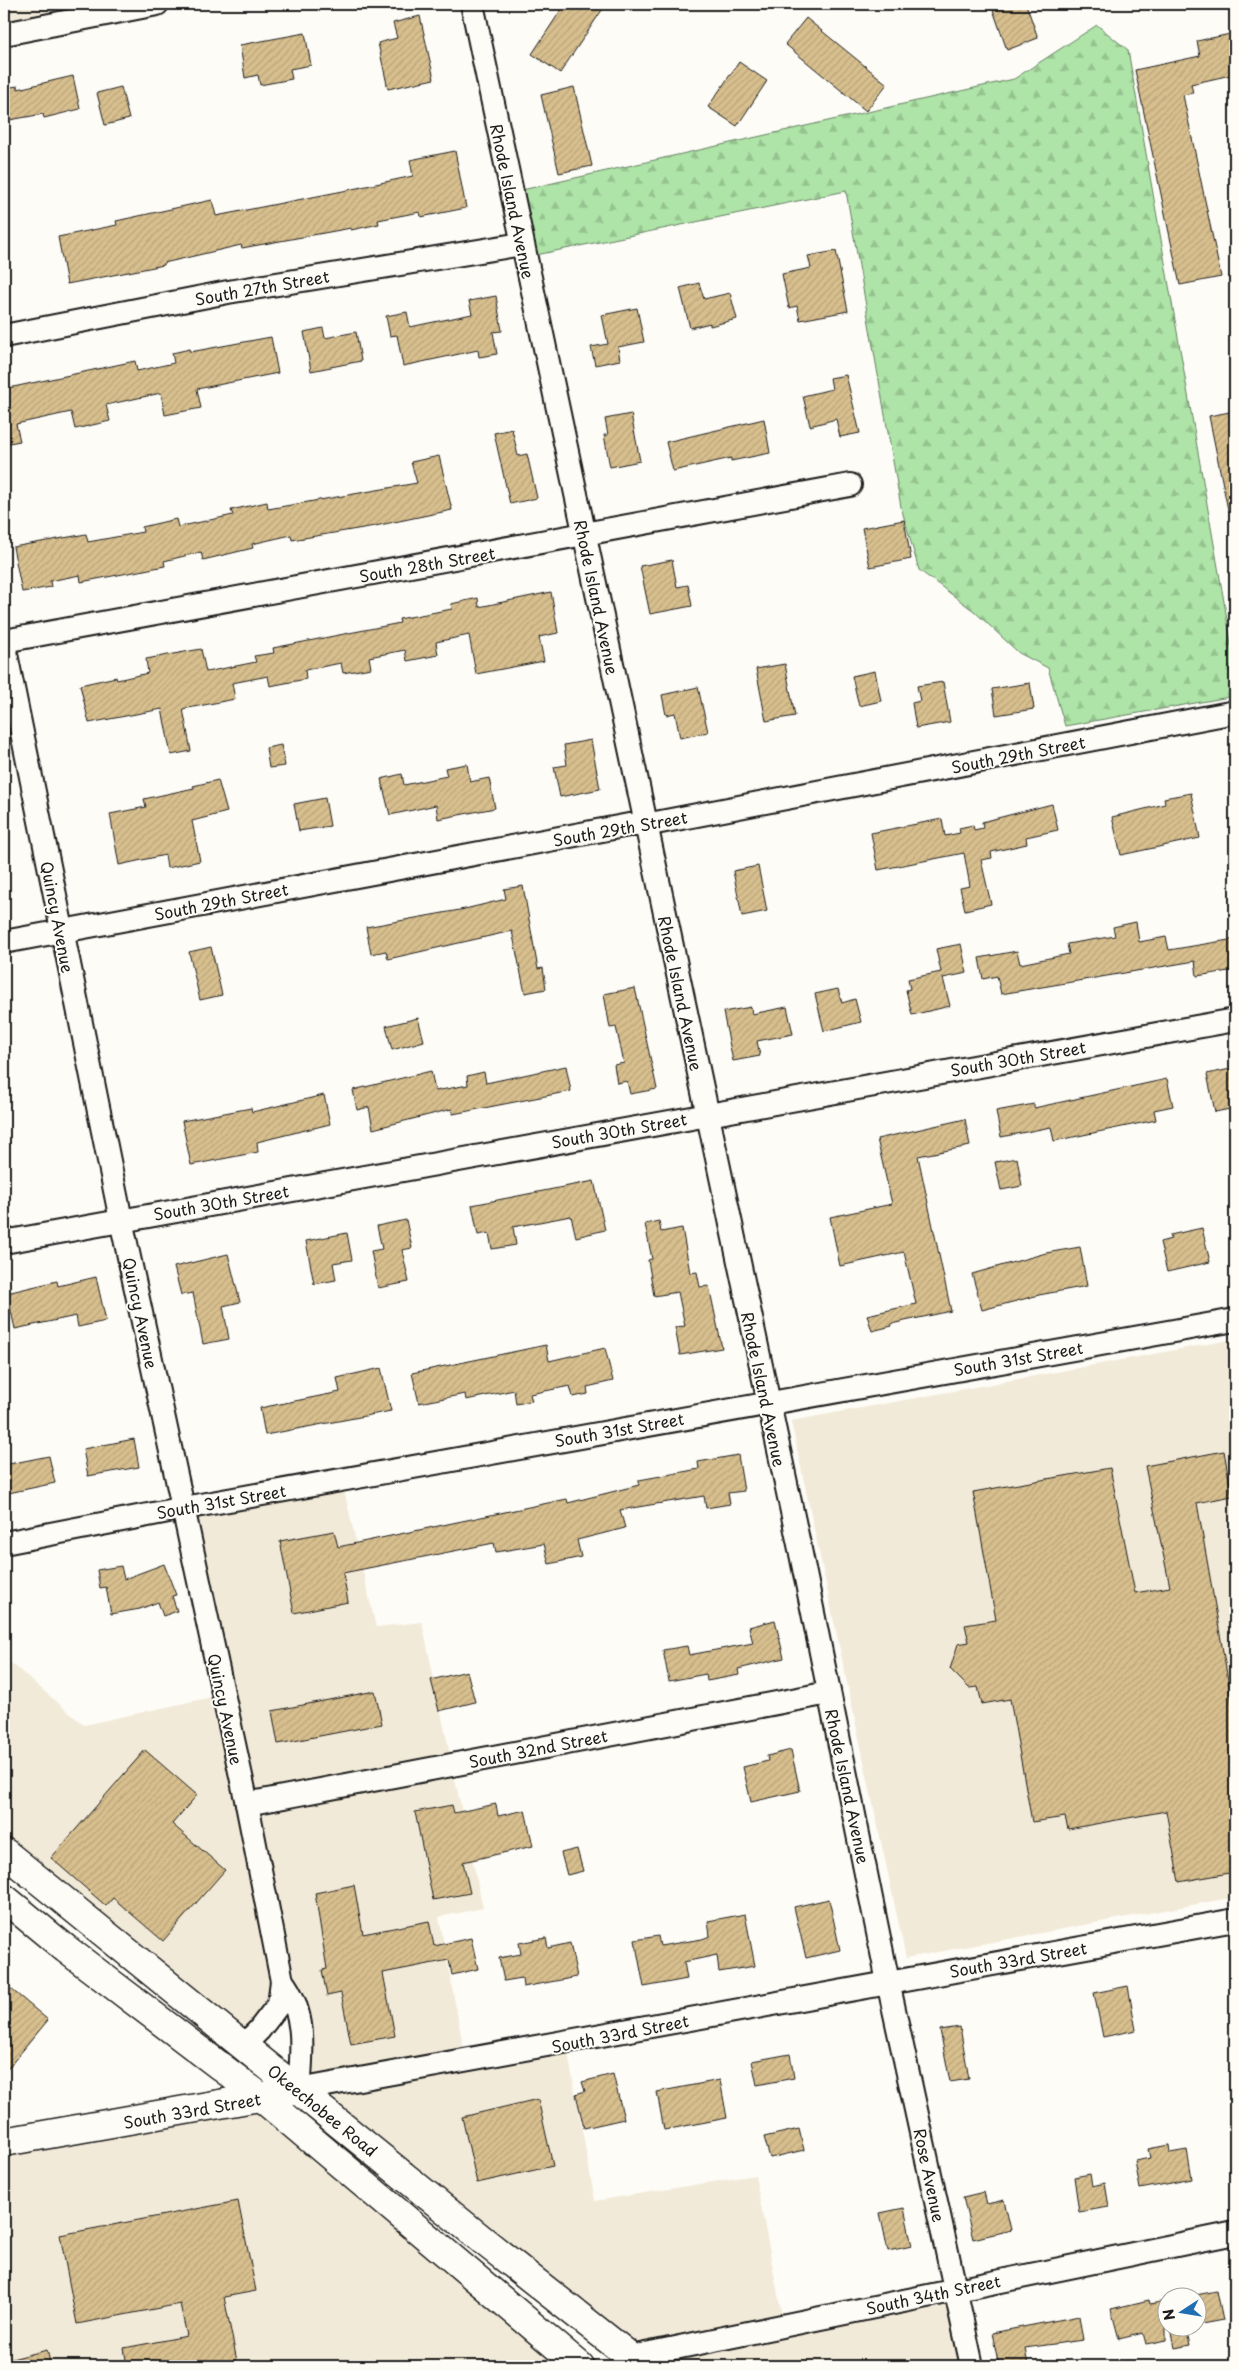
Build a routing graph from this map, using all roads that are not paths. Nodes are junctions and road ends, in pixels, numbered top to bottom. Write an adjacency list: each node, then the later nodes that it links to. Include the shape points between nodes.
1 (157, 4): 3 (street)
2 (472, 4): 4 (street, Rhode Island Avenue)
3 (4, 34)
4 (522, 244): 5 (street, South 27th Street, via 228,292); 7 (street, Rhode Island Avenue)
5 (4, 336)
6 (850, 485): 7 (street, South 28th Street)
7 (584, 535): 8 (street, South 28th Street); 10 (street, Rhode Island Avenue)
8 (4, 642): 11 (street, Quincy Avenue)
9 (1235, 712): 10 (street, South 29th Street)
10 (645, 825): 11 (street, South 29th Street, via 619,827); 14 (street, Rhode Island Avenue)
11 (61, 931): 12 (street, South 29th Street); 15 (street, Quincy Avenue)
12 (4, 942)
13 (1235, 1020): 14 (street, South 30th Street)
14 (707, 1114): 15 (street, South 30th Street); 18 (street, Rhode Island Avenue)
15 (121, 1220): 16 (street, South 30th Street); 19 (street, Quincy Avenue)
16 (4, 1242)
17 (1235, 1320): 18 (street, South 31st Street)
18 (767, 1403): 19 (street, South 31st Street); 21 (street, Rhode Island Avenue)
19 (184, 1508): 20 (street, South 31st Street); 22 (street, Quincy Avenue)
20 (4, 1543)
21 (829, 1693): 22 (street, South 32nd Street); 27 (street, Rhode Island Avenue)
22 (247, 1804): 26 (street, Quincy Avenue)
23 (4, 1852): 28 (main road, Okeechobee Road)
24 (4, 1898): 30 (main road, Okeechobee Road)
25 (1235, 1920): 27 (street, South 33rd Street)
26 (282, 1981): 28 (street, Quincy Avenue, via 279,2004); 29 (street, Quincy Avenue, via 292,1994 303,2040)
27 (888, 1982): 29 (street, South 33rd Street); 33 (street, Rose Avenue)
28 (244, 2045): 29 (main road, Okeechobee Road)
29 (299, 2090): 30 (main road, South 33rd Street); 34 (main road, Okeechobee Road)
30 (262, 2098): 31 (main road, South 33rd Street); 35 (main road, Okeechobee Road)
31 (4, 2142)
32 (1235, 2233): 33 (street, South 34th Street)
33 (954, 2289): 34 (street, South 34th Street); 36 (street, Rose Avenue)
34 (636, 2362)
35 (580, 2366)
36 (972, 2366)

